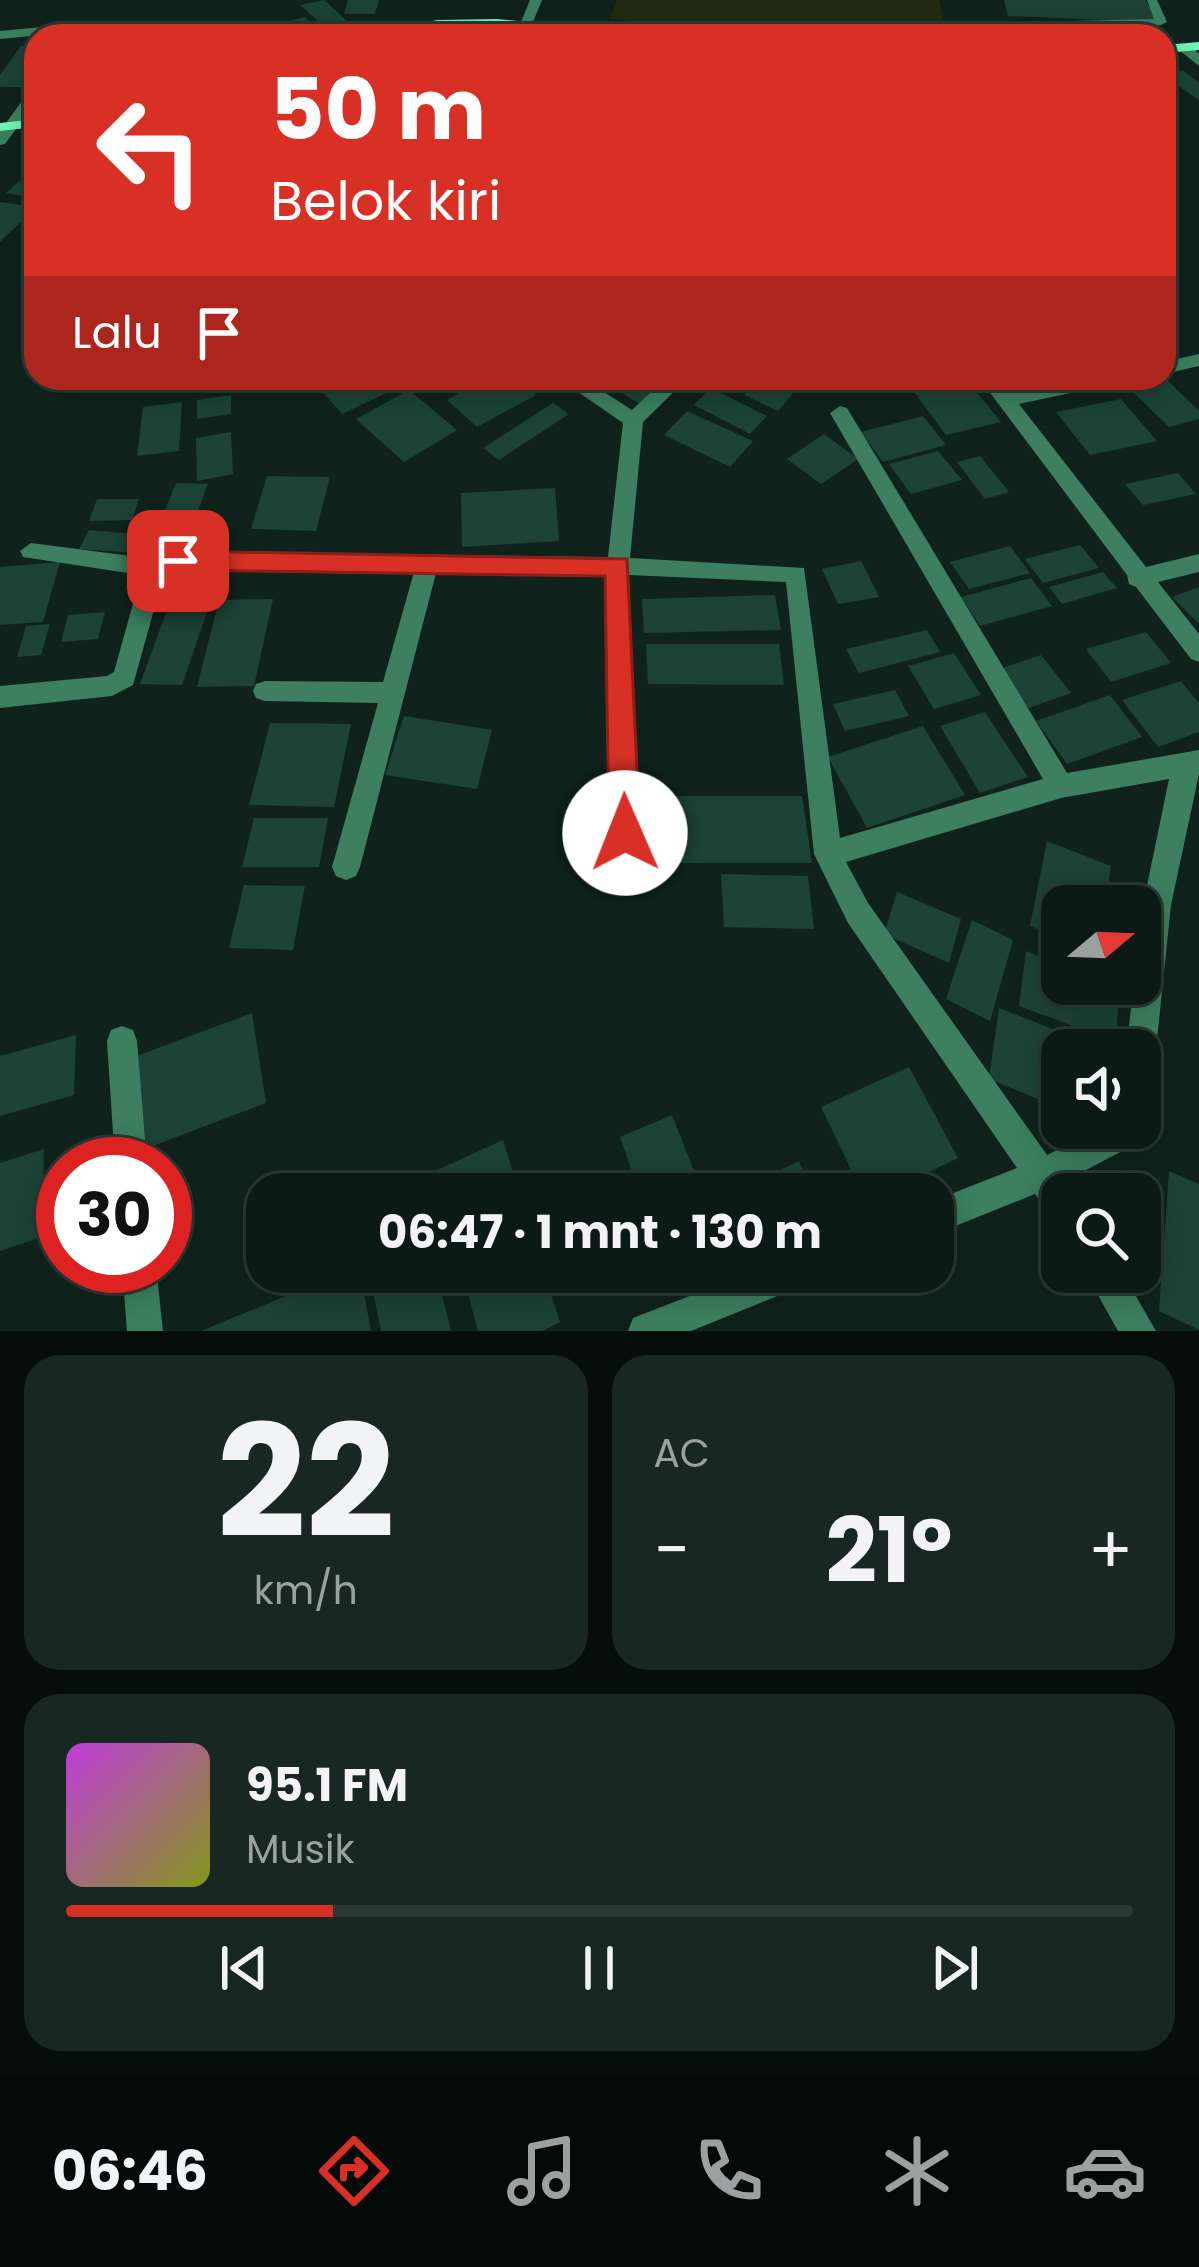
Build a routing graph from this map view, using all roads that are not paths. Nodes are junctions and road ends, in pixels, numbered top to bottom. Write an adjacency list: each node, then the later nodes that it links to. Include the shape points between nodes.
1 (536, 0): 3 (street)
2 (1152, 0): 6 (lane, via 1160,22)
3 (527, 22): 4 (main road); 5 (main road)
4 (439, 24)
5 (532, 24)
6 (1125, 24)
7 (1191, 46): 8 (street)
8 (1199, 62)
9 (8, 126): 10 (street)
10 (0, 141)
11 (587, 390): 17 (street)
12 (665, 390): 17 (street)
13 (998, 390): 15 (street)
14 (1054, 390): 15 (street)
15 (1005, 400): 23 (street)
16 (840, 413): 29 (street)
17 (633, 420): 21 (street)
18 (32, 551): 22 (street)
19 (428, 562): 21 (street); 22 (street, via 178,561); 26 (street)
20 (1199, 563): 23 (street)
21 (618, 566): 30 (street); 31 (street, via 796,574)
22 (154, 568): 27 (street, via 124,678)
23 (1137, 578): 24 (street)
24 (1199, 652)
25 (265, 691): 26 (street)
26 (393, 693): 32 (street)
27 (0, 698)
28 (1192, 764): 29 (street); 33 (street, via 1157,905)
29 (1061, 786): 31 (street)
30 (625, 833)
31 (827, 854): 37 (street, via 857,913)
32 (346, 867)
33 (1143, 1029)
34 (122, 1041): 35 (street)
35 (129, 1137)
36 (1093, 1149): 38 (street)
37 (1043, 1173)
38 (1046, 1173)
39 (1041, 1175): 40 (street)
40 (954, 1210)
41 (142, 1293): 44 (street)
42 (742, 1293): 45 (street)
43 (1115, 1293): 46 (street)
44 (145, 1331)
45 (646, 1331)
46 (1138, 1331)

